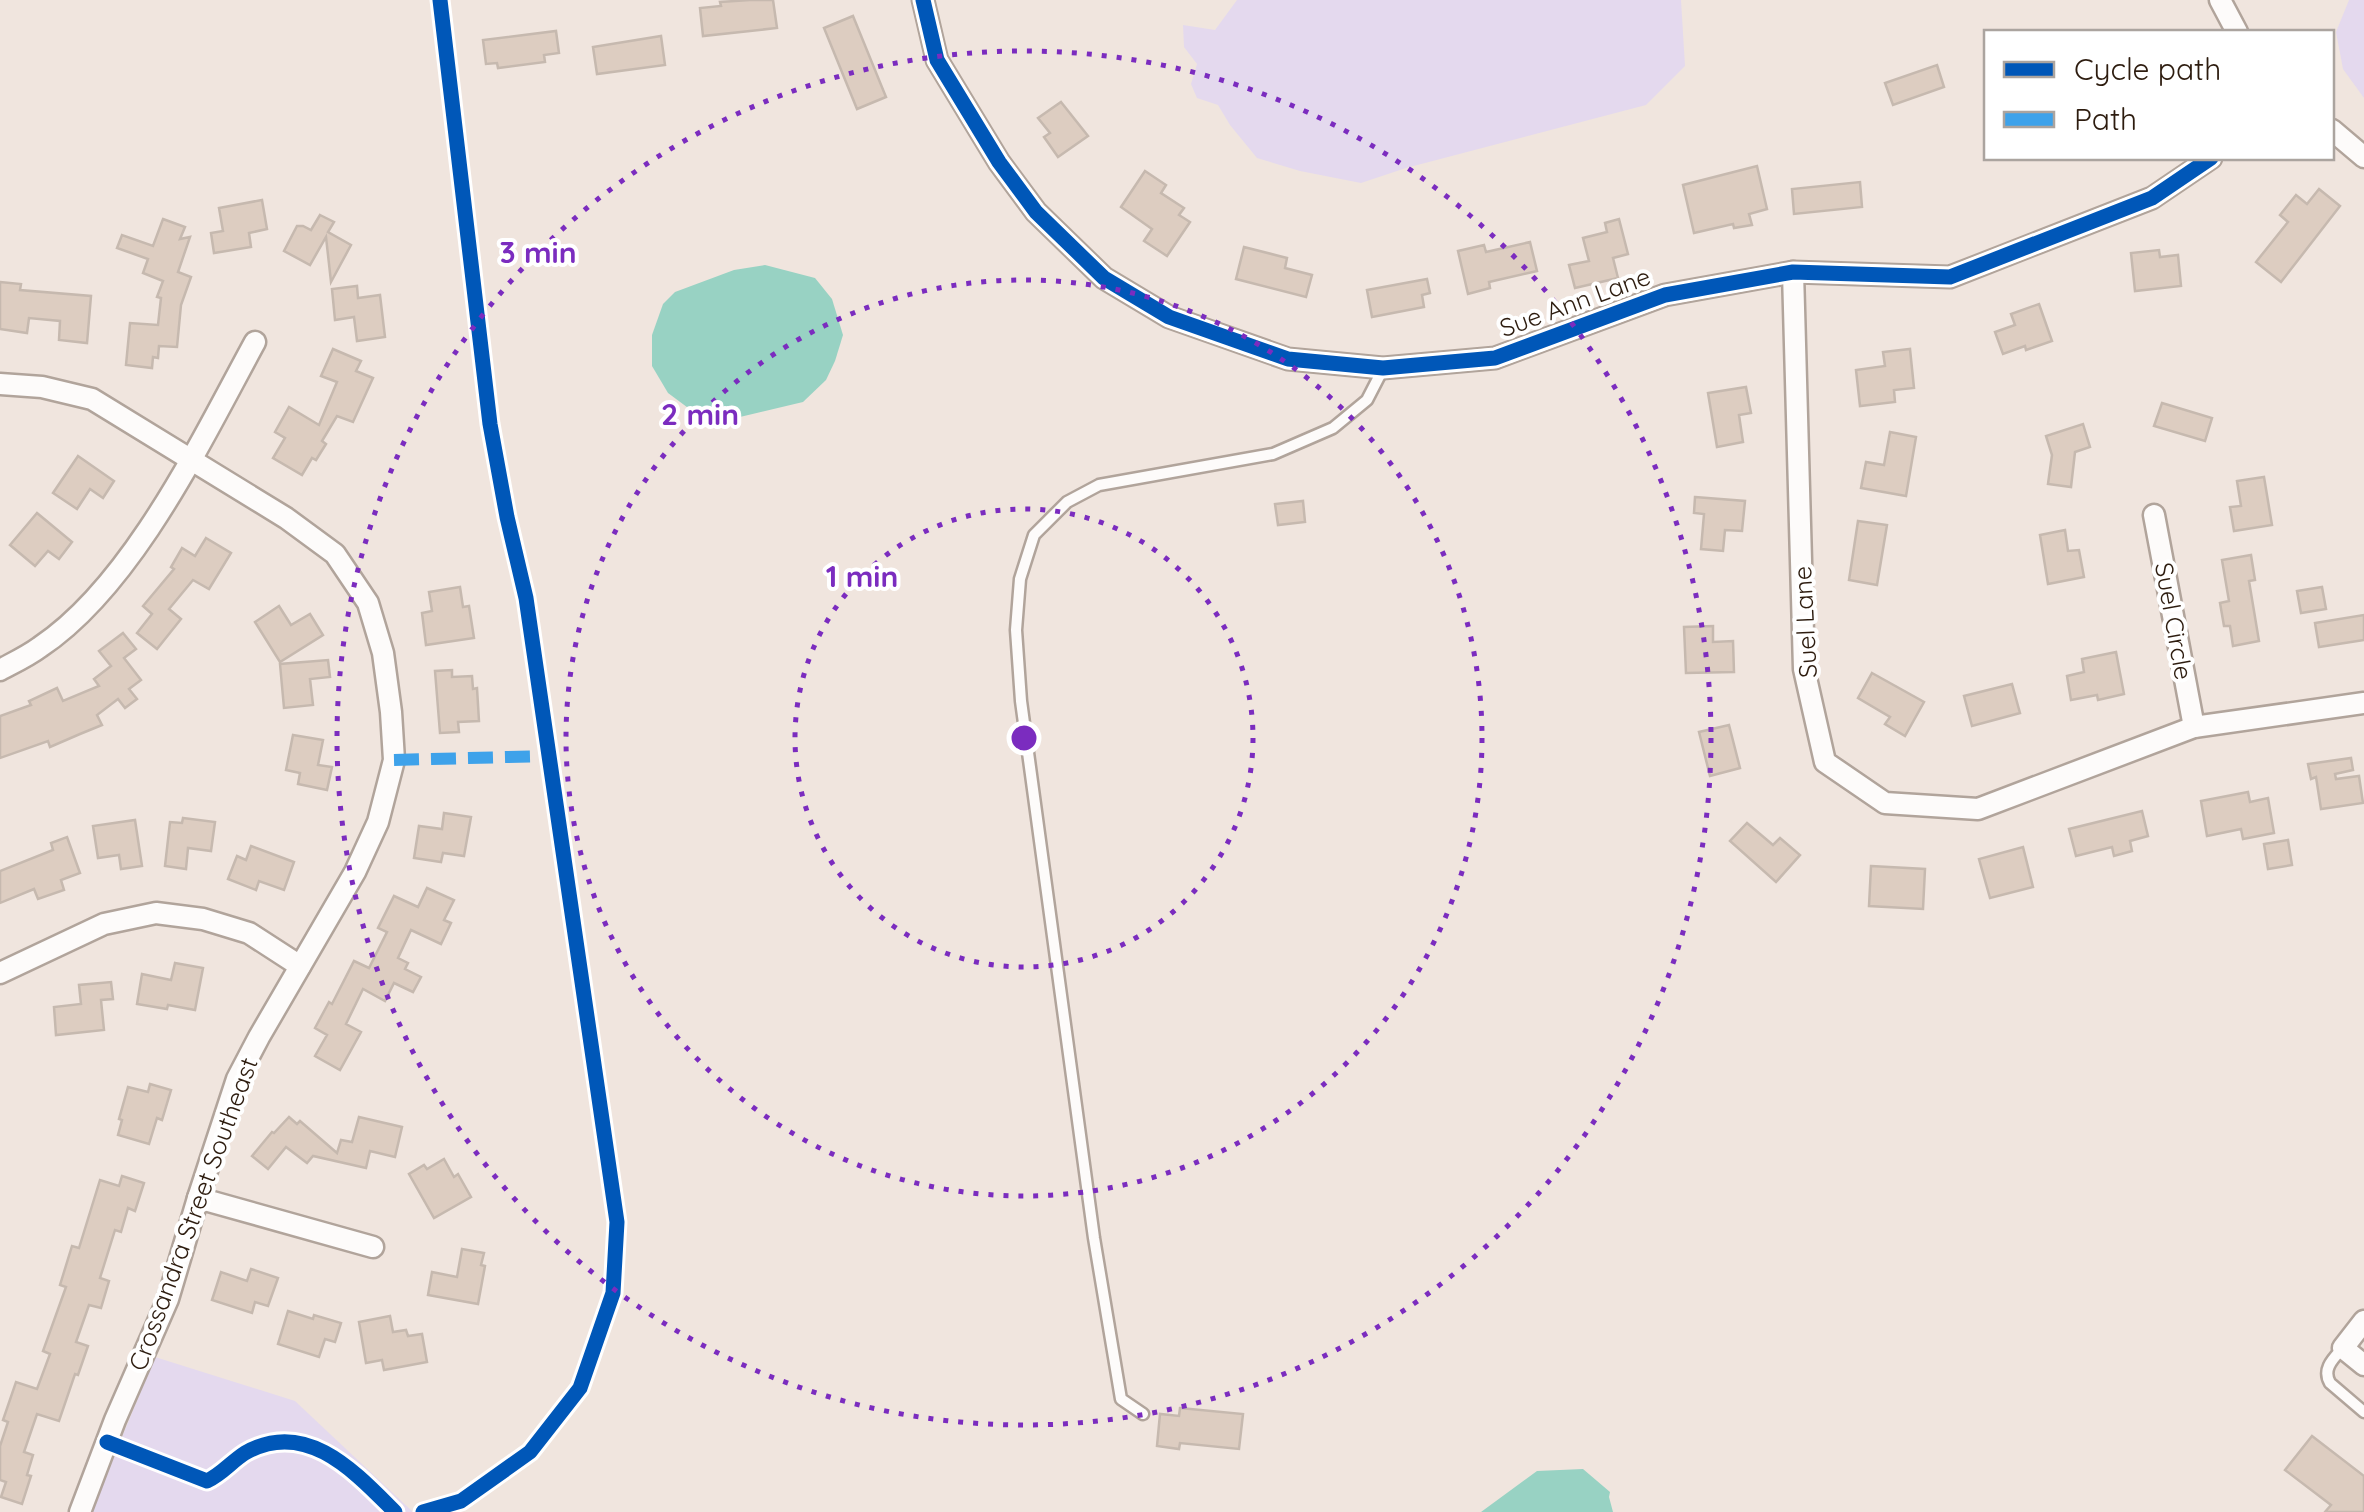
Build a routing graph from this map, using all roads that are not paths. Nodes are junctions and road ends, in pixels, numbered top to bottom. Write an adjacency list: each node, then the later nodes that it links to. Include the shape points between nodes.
1 (924, 0): 9 (street, Sue Ann Lane, via 937,60 999,162 1036,212 1104,278 1170,317 1288,359)
2 (2220, 0): 3 (street)
3 (2236, 30)
4 (2334, 132): 5 (street)
5 (2364, 157)
6 (2208, 160): 7 (street, Sue Ann Lane, via 2152,198 1950,277)
7 (1793, 272): 9 (street, Sue Ann Lane, via 1666,295 1495,358); 15 (street, Suel Lane, via 1804,669 1825,762 1885,803 1978,809)
8 (254, 342): 11 (street)
9 (1383, 368): 24 (lane, via 1367,400 1333,428 1273,454 1099,485 1067,502 1034,535 1020,579 1021,701 1094,1238 1120,1398)
10 (0, 384): 11 (street, Crossandra Street Southeast, via 92,399)
11 (192, 458): 13 (street, via 132,552 85,610); 16 (street, Crossandra Street Southeast, via 335,554 368,603 382,653 394,760 378,822)
12 (2154, 515): 15 (street, Suel Circle)
13 (0, 670)
14 (2364, 703): 15 (street, Suel Lane)
15 (2194, 727)
16 (300, 966): 17 (street, via 249,933 156,912 104,924); 18 (street, Crossandra Street Southeast, via 237,1079)
17 (0, 973)
18 (198, 1198): 19 (street); 25 (street, Crossandra Street Southeast, via 168,1299)
19 (372, 1246)
20 (2364, 1321): 21 (street)
21 (2343, 1348): 22 (street); 23 (lane, via 2327,1378)
22 (2364, 1365)
23 (2364, 1412)
24 (1143, 1414)
25 (80, 1512)

